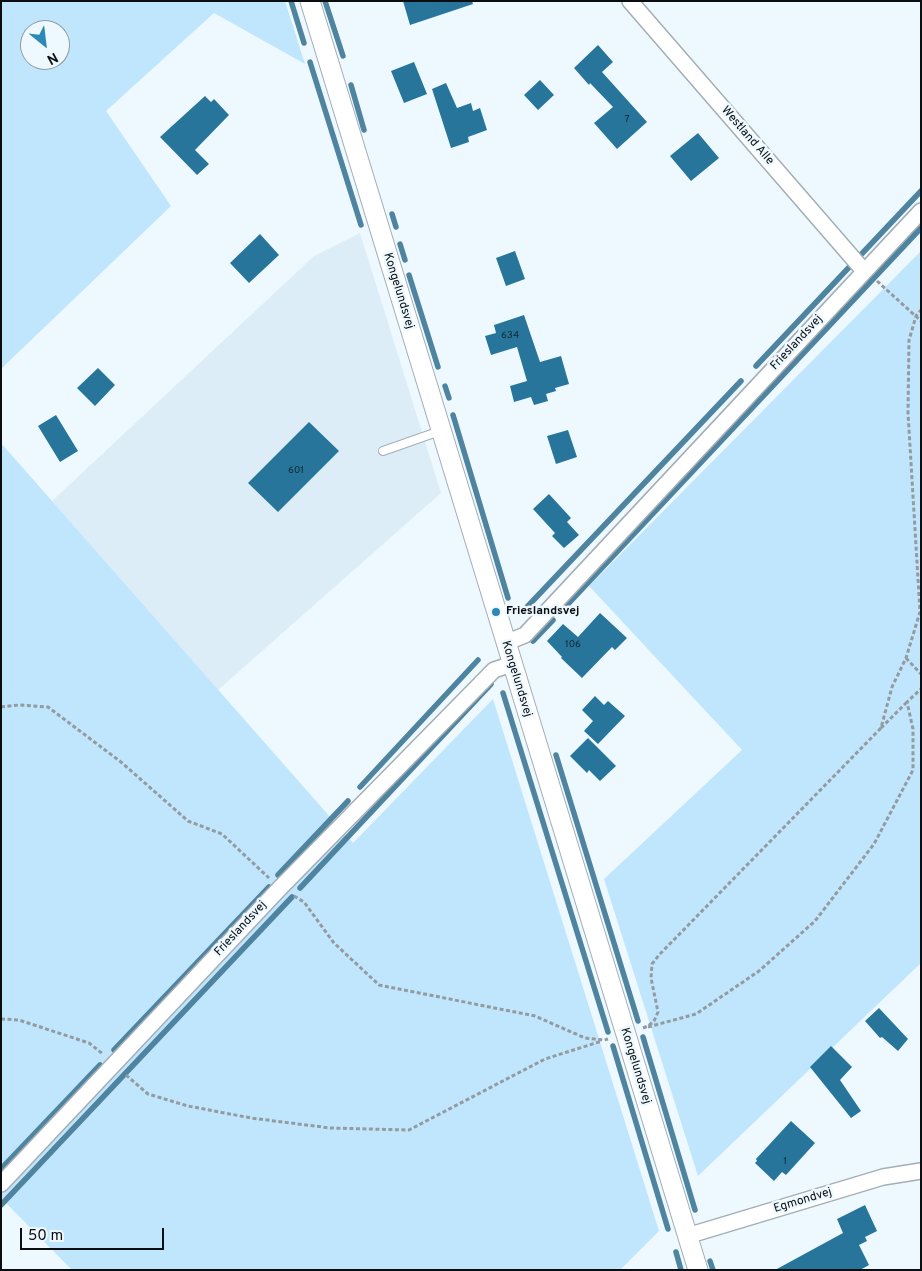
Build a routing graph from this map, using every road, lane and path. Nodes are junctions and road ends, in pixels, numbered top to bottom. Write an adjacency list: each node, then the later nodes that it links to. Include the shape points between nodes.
1 (310, 1): 8 (street, Kongelundsvej)
2 (630, 1): 4 (street, Westland Alle)
3 (921, 211): 4 (street, Frieslandsvej)
4 (864, 271): 6 (path); 10 (street, Frieslandsvej, via 525,636)
5 (921, 310): 6 (path)
6 (916, 316): 7 (path); 11 (path, via 909,340 908,413 920,612)
7 (921, 321)
8 (441, 431): 9 (lane); 10 (street, Kongelundsvej)
9 (383, 451)
10 (505, 643): 12 (street, Kongelundsvej)
11 (906, 658): 13 (path); 17 (path, via 892,688)
12 (512, 664): 18 (street, Frieslandsvej, via 494,670); 20 (street, Kongelundsvej)
13 (921, 674)
14 (921, 689): 15 (path)
15 (907, 702): 17 (path); 20 (path, via 913,729 913,770 874,844 814,922 760,971 696,1014)
16 (1, 707): 18 (path, via 48,707 121,762 188,821 222,834)
17 (881, 728): 20 (path, via 659,954 652,964 650,978 658,1012 648,1026)
18 (280, 888): 20 (path, via 304,902 334,942 379,986 535,1016 585,1038 604,1040); 21 (street, Frieslandsvej)
19 (1, 1019): 21 (path, via 19,1020 89,1043)
20 (625, 1034): 22 (path, via 545,1059 409,1130 330,1128 252,1118 188,1106 148,1094); 25 (street, Kongelundsvej)
21 (114, 1064): 24 (street, Frieslandsvej)
22 (131, 1079)
23 (921, 1171): 25 (street, Egmondvej, via 883,1177)
24 (1, 1184)
25 (687, 1236): 26 (street, Kongelundsvej)
26 (698, 1270)

